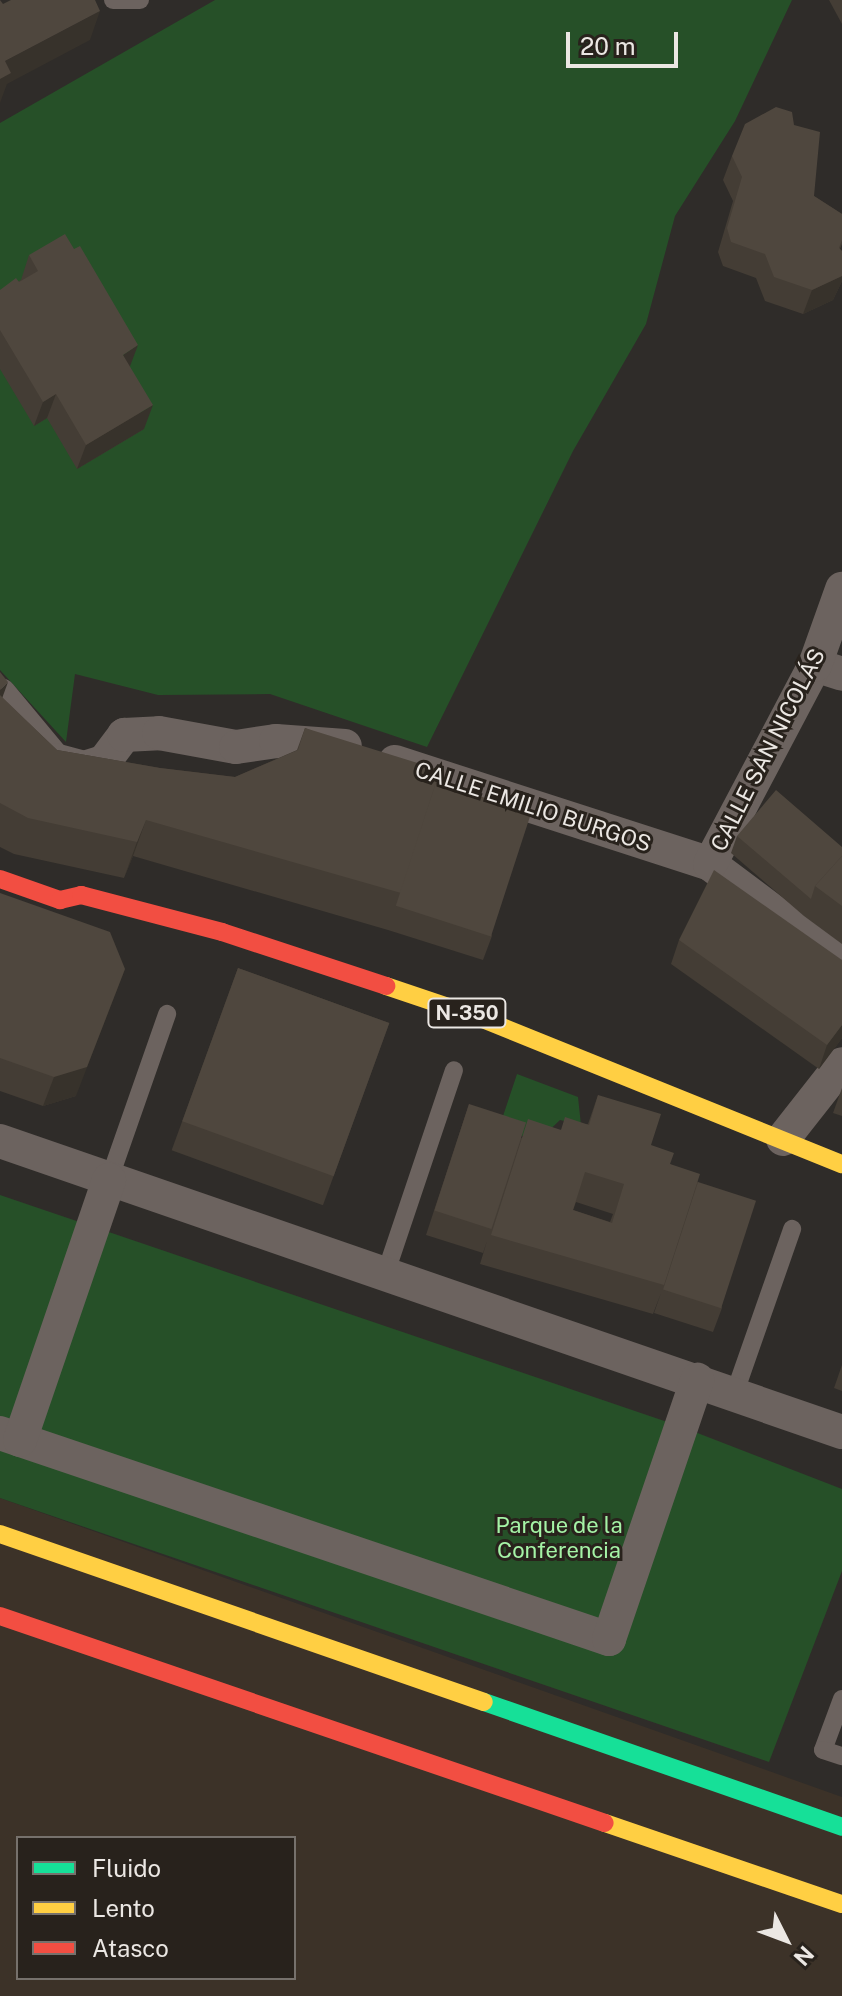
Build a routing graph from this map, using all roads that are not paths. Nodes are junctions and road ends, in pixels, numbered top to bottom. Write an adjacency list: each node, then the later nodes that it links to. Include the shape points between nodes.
1 (113, 0): 2 (lane)
2 (140, 0)
3 (842, 589): 4 (street, CALLE SAN NICOLÁS)
4 (828, 670): 7 (street, CALLE SAN NICOLÁS)
5 (0, 695): 7 (street, CALLE EMILIO BURGOS, via 54,760 84,768 104,762 124,735 159,733 236,747 276,741 339,744)
6 (0, 858): 8 (main road)
7 (710, 864): 12 (street, CALLE EMILIO BURGOS)
8 (21, 865)
9 (0, 879): 11 (main road, N-350, via 60,900)
10 (66, 879): 11 (main road)
11 (81, 895): 16 (main road, N-350, via 222,932 475,1016)
12 (842, 963)
13 (167, 1014): 19 (lane)
14 (842, 1064): 16 (street)
15 (454, 1070): 21 (lane)
16 (783, 1139): 18 (main road, N-350)
17 (0, 1141): 19 (street)
18 (842, 1164)
19 (109, 1180): 21 (street); 25 (street)
20 (792, 1229): 23 (lane)
21 (385, 1275): 22 (street)
22 (697, 1380): 23 (street); 25 (street, via 609,1639)
23 (734, 1395): 24 (street)
24 (842, 1432)
25 (10, 1436)
26 (0, 1534): 30 (main road)
27 (0, 1616): 31 (main road)
28 (842, 1699): 29 (lane, via 823,1750)
29 (842, 1756)
30 (842, 1827)
31 (842, 1904)

